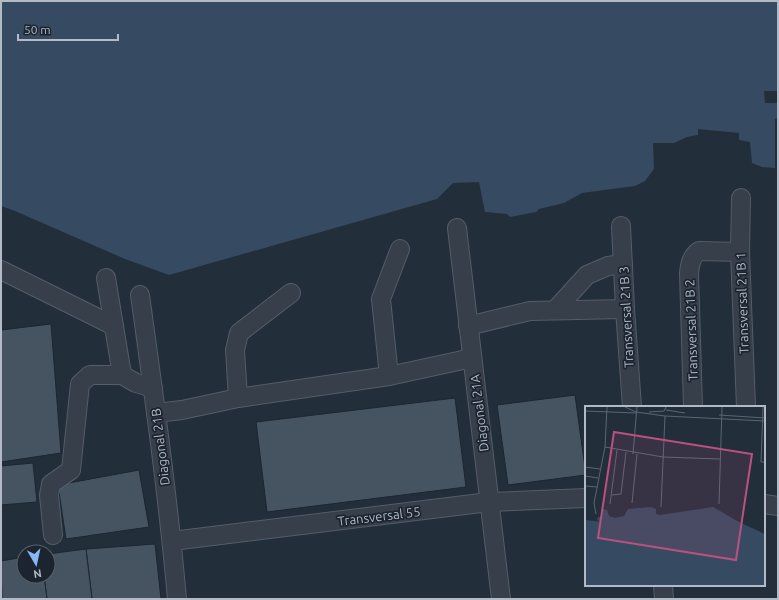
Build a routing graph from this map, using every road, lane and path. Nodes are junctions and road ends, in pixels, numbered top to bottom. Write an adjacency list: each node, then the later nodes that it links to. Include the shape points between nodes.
1 (742, 198): 5 (street, Transversal 21B 1)
2 (621, 226): 6 (street, Transversal 21B 3)
3 (457, 228): 14 (street, Diagonal 21A)
4 (400, 249): 17 (street, via 381,299)
5 (740, 252): 21 (street, Transversal 21B 2, via 698,251 691,262 689,273); 22 (street, Transversal 21B 1)
6 (623, 264): 11 (street, via 608,266 587,274); 12 (street, Transversal 21B 3)
7 (1, 270): 13 (street)
8 (106, 278): 13 (street)
9 (291, 293): 19 (street, via 239,333 235,350)
10 (140, 295): 18 (street, Diagonal 21B)
11 (556, 309): 12 (street); 14 (street, via 530,311)
12 (625, 309): 20 (street, Transversal 21B 3)
13 (114, 326): 16 (street)
14 (468, 326): 15 (street, Diagonal 21A)
15 (472, 358): 17 (street); 25 (street, Diagonal 21A)
16 (122, 375): 18 (street, via 136,384); 28 (street, via 90,375 80,384 70,470 51,484 49,495)
17 (389, 376): 19 (street)
18 (153, 388): 23 (street, Diagonal 21B)
19 (238, 398): 23 (street)
20 (632, 406)
21 (693, 406)
22 (746, 406)
23 (156, 413): 29 (street, Diagonal 21B)
24 (585, 498): 25 (street, Transversal 55)
25 (490, 502): 29 (street, Transversal 55); 32 (street, Diagonal 21A)
26 (765, 504): 27 (street)
27 (778, 506)
28 (53, 535)
29 (172, 541): 31 (street, Diagonal 21B)
30 (663, 586): 33 (street)
31 (177, 599)
32 (501, 599)
33 (664, 599)

